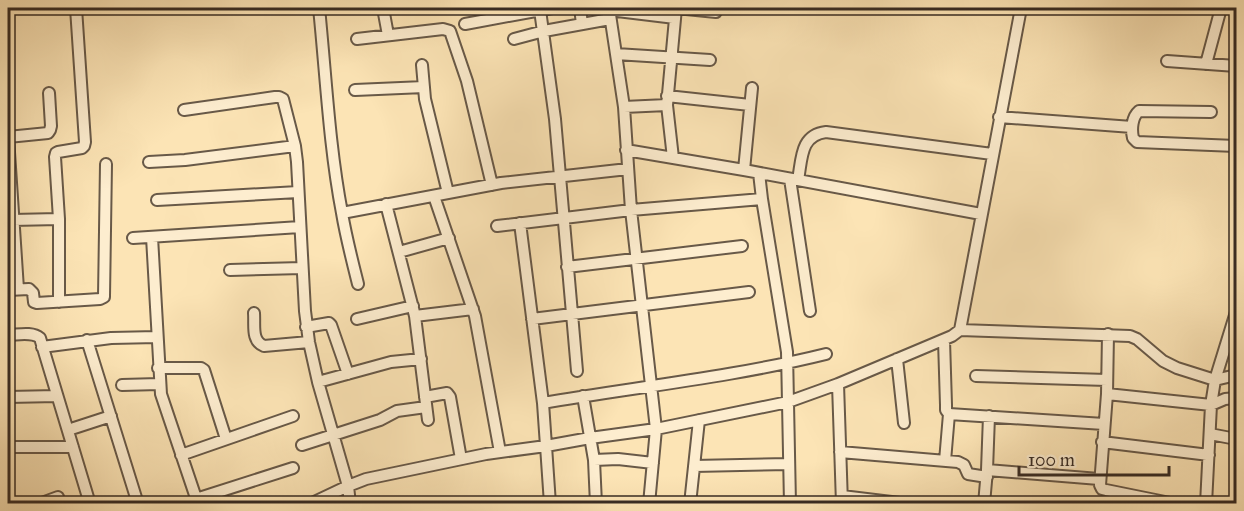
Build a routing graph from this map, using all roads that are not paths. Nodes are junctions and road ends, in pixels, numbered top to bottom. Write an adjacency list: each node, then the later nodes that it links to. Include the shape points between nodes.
1 (76, 8): 61 (street, via 85,142 82,148 56,153)
2 (320, 8): 58 (street)
3 (383, 8): 15 (street)
4 (580, 8): 13 (street)
5 (1021, 8): 34 (street)
6 (1221, 8): 22 (street)
7 (546, 9): 9 (street); 14 (street)
8 (675, 11): 10 (street); 11 (street); 19 (street)
9 (499, 12): 12 (street)
10 (610, 12): 13 (street); 18 (street)
11 (717, 12)
12 (465, 24)
13 (582, 24): 14 (street)
14 (544, 31): 17 (street); 47 (street)
15 (387, 35): 16 (street); 49 (street, via 450,31 467,81)
16 (357, 39)
17 (514, 39)
18 (616, 54): 19 (street); 31 (street)
19 (671, 58): 20 (street); 29 (street)
20 (710, 60)
21 (1167, 61): 22 (street)
22 (1206, 64): 24 (street)
23 (422, 65): 25 (street)
24 (1236, 66)
25 (424, 87): 27 (street); 51 (street)
26 (752, 88): 30 (street)
27 (355, 90)
28 (49, 93): 36 (street, via 48,133)
29 (667, 101): 30 (street); 31 (street); 41 (street)
30 (750, 105): 45 (street)
31 (624, 107): 39 (street)
32 (184, 110): 37 (street, via 279,97 285,104)
33 (1211, 112): 35 (street, via 1139,111)
34 (999, 117): 35 (street); 40 (street)
35 (1132, 127): 38 (street, via 1132,138 1137,142)
36 (8, 137): 53 (street)
37 (295, 146): 42 (street); 50 (street)
38 (1236, 146)
39 (626, 150): 41 (street); 44 (street)
40 (992, 154): 48 (street, via 819,132 806,142); 59 (street)
41 (673, 158): 45 (street)
42 (149, 162)
43 (106, 164): 79 (street, via 104,297)
44 (628, 169): 47 (street); 57 (street)
45 (744, 170): 46 (street)
46 (759, 173): 48 (street); 54 (street)
47 (560, 176): 49 (street); 60 (street)
48 (794, 179): 59 (street); 83 (street)
49 (492, 185): 51 (street)
50 (298, 192): 55 (street); 65 (street)
51 (448, 193): 52 (street)
52 (434, 196): 56 (street); 68 (street)
53 (9, 199): 62 (street)
54 (762, 199): 57 (street); 101 (street)
55 (157, 200)
56 (386, 204): 58 (street); 71 (street)
57 (631, 210): 60 (street); 72 (street)
58 (342, 213): 76 (street)
59 (981, 214): 90 (street)
60 (563, 218): 63 (street); 73 (street)
61 (59, 219): 62 (street); 79 (street)
62 (12, 220): 70 (street)
63 (520, 223): 64 (street); 88 (street)
64 (497, 226)
65 (300, 227): 66 (street); 74 (street)
66 (152, 237): 67 (street); 93 (street)
67 (134, 238)
68 (448, 238): 71 (street); 81 (street)
69 (742, 246): 72 (street)
70 (11, 247): 77 (street)
71 (399, 252): 82 (street)
72 (637, 258): 73 (street); 80 (street)
73 (567, 267): 86 (street)
74 (302, 268): 75 (street); 89 (street)
75 (230, 270)
76 (358, 284)
77 (13, 289): 79 (street, via 31,290 37,303)
78 (749, 292): 80 (street)
79 (59, 302)
80 (642, 306): 86 (street); 113 (street)
81 (473, 309): 82 (street); 143 (street)
82 (414, 311): 87 (street); 99 (street)
83 (810, 311)
84 (1236, 312): 108 (street)
85 (254, 313): 96 (street, via 255,337 260,345)
86 (571, 314): 88 (street); 103 (street)
87 (357, 319)
88 (532, 319): 121 (street)
89 (306, 327): 96 (street); 104 (street, via 331,325)
90 (960, 330): 91 (street); 95 (street)
91 (1108, 334): 107 (street); 108 (street, via 1137,339 1170,365)
92 (8, 335): 97 (street, via 37,335)
93 (157, 337): 94 (street); 102 (street)
94 (87, 340): 97 (street); 124 (street)
95 (944, 340): 100 (street); 123 (street, via 945,405)
96 (309, 342): 109 (street)
97 (42, 347): 115 (street)
98 (826, 354): 101 (street)
99 (421, 359): 104 (street, via 391,362); 119 (street)
100 (897, 359): 111 (street); 129 (street)
101 (787, 363): 113 (street); 120 (street)
102 (159, 368): 110 (street); 136 (street, via 204,370)
103 (577, 371)
104 (348, 374): 109 (street)
105 (1236, 375): 108 (street)
106 (976, 376): 107 (street)
107 (1107, 380): 114 (street)
108 (1215, 380): 122 (street)
109 (318, 382): 133 (street)
110 (159, 384): 112 (street); 145 (street)
111 (838, 384): 120 (street); 144 (street)
112 (122, 385)
113 (651, 387): 116 (street); 131 (street)
114 (1107, 394): 122 (street); 130 (street)
115 (57, 396): 117 (street); 132 (street)
116 (583, 396): 121 (street); 135 (street)
117 (8, 397)
118 (1236, 398): 122 (street)
119 (426, 402): 127 (street); 133 (street); 147 (street, via 442,393 450,397)
120 (788, 402): 128 (street); 151 (street)
121 (543, 403): 140 (street)
122 (1211, 405): 134 (street)
123 (949, 414): 126 (street); 149 (street)
124 (111, 416): 132 (street); 163 (street)
125 (293, 416): 136 (street)
126 (989, 416): 130 (street); 154 (street)
127 (428, 420)
128 (699, 420): 131 (street); 152 (street)
129 (904, 423)
130 (1104, 424): 138 (street)
131 (656, 429): 135 (street); 150 (street)
132 (68, 430): 142 (street)
133 (333, 434): 139 (street); 156 (street)
134 (1210, 434): 137 (street); 146 (street)
135 (590, 438): 140 (street); 148 (street)
136 (226, 439): 145 (street)
137 (1236, 439)
138 (1102, 442): 146 (street); 155 (street)
139 (302, 445)
140 (546, 446): 143 (street); 166 (street)
141 (8, 447): 142 (street)
142 (73, 447): 162 (street)
143 (500, 452): 147 (street)
144 (840, 452): 149 (street); 159 (street)
145 (181, 455): 160 (street)
146 (1209, 456): 174 (street)
147 (461, 459): 156 (street)
148 (594, 460): 150 (street); 167 (street)
149 (945, 461): 154 (street, via 962,463 968,474)
150 (653, 464): 168 (street)
151 (789, 464): 152 (street); 170 (street)
152 (694, 466): 169 (street)
153 (293, 468): 160 (street)
154 (987, 473): 155 (street); 172 (street)
155 (1100, 479): 173 (street, via 1102,489)
156 (348, 486): 158 (street); 165 (street)
157 (58, 498): 161 (street)
158 (325, 500): 164 (street)
159 (842, 500): 171 (street)
160 (197, 501)
161 (39, 504)
162 (90, 504)
163 (138, 504)
164 (310, 504)
165 (350, 504)
166 (550, 504)
167 (596, 504)
168 (649, 504)
169 (690, 504)
170 (790, 504)
171 (908, 504)
172 (984, 504)
173 (1175, 504)
174 (1206, 504)

